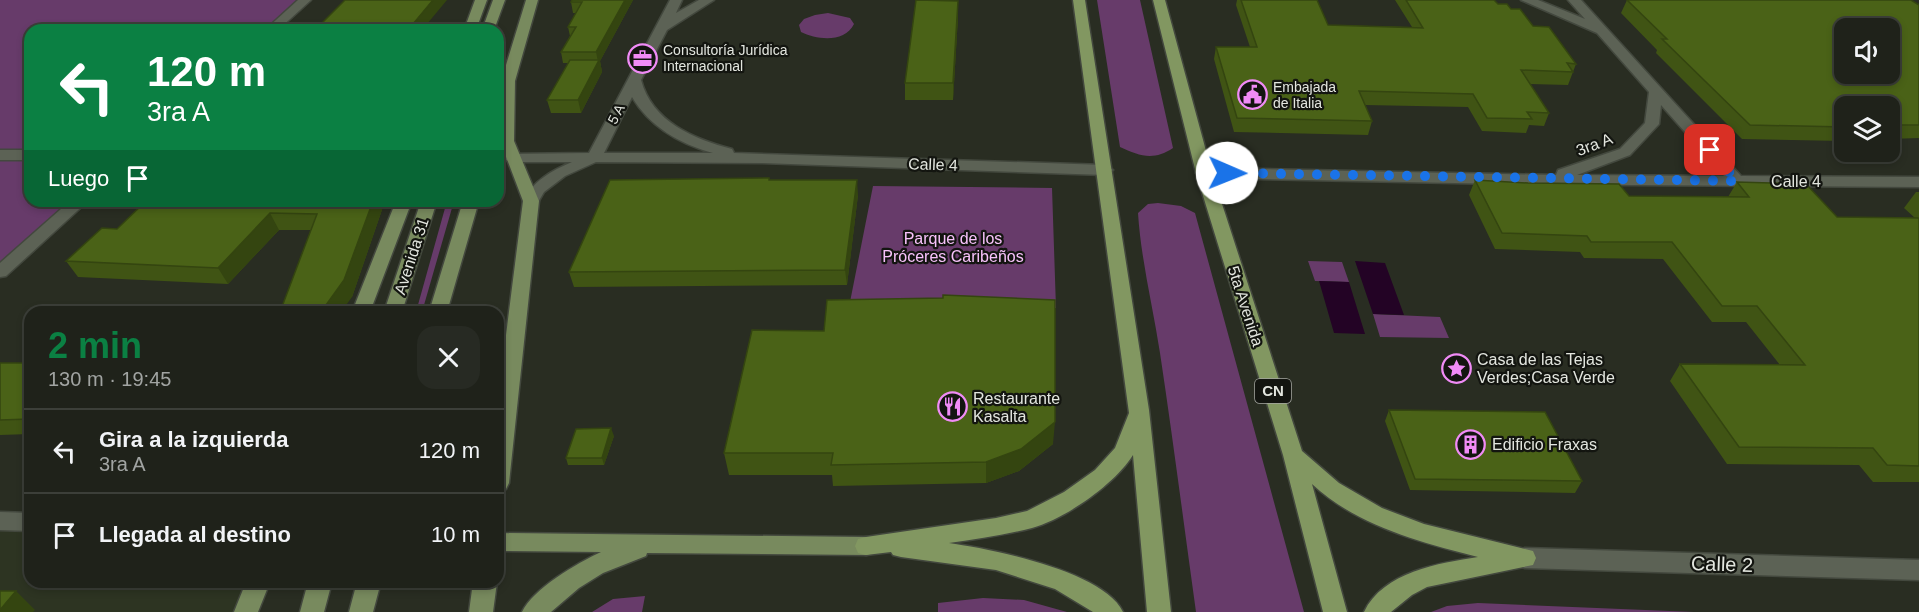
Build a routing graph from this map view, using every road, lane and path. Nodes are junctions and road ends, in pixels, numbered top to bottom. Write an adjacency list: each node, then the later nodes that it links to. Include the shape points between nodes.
1 (305, 0): 11 (street)
2 (481, 0): 12 (main road)
3 (499, 0): 13 (main road)
4 (532, 0): 16 (main road)
5 (676, 0): 14 (street, 5 A)
6 (708, 0): 14 (street)
7 (1078, 0): 25 (highway)
8 (1159, 0): 26 (highway, 5ta Avenida / CN)
9 (1527, 0): 15 (street)
10 (1574, 0): 15 (street)
11 (278, 24)
12 (472, 24)
13 (490, 24)
14 (660, 31): 17 (street, 5 A)
15 (1603, 32): 18 (street)
16 (508, 79): 19 (main road); 22 (main road, via 507,141)
17 (634, 80): 23 (street, 5 A); 24 (street, Calle 4, via 640,101 660,123 699,144)
18 (1656, 90): 27 (street, 3ra A, via 1652,124 1625,152 1574,171); 28 (street)
19 (504, 92)
20 (0, 155): 21 (street)
21 (24, 155)
22 (512, 157): 23 (street, Calle 4); 30 (main road)
23 (594, 157): 24 (street, Calle 4); 30 (street, via 560,172 537,189)
24 (761, 158): 25 (street, Calle 4)
25 (1105, 170): 39 (highway)
26 (1204, 173): 27 (street, Calle 4); 41 (highway, 5ta Avenida / CN)
27 (1503, 179): 28 (street, Calle 4)
28 (1737, 181): 29 (street, Calle 4)
29 (1919, 182)
30 (531, 201): 40 (main road)
31 (73, 207): 35 (street)
32 (402, 207): 36 (main road)
33 (427, 207): 37 (main road, Avenida 31)
34 (469, 207): 38 (main road)
35 (0, 272)
36 (363, 306)
37 (395, 306)
38 (440, 306)
39 (1139, 411): 46 (highway, via 1124,452 1103,476 1032,519); 59 (highway)
40 (504, 432)
41 (1293, 455): 47 (highway, via 1332,489 1361,507 1440,539); 60 (highway, 5ta Avenida / CN)
42 (0, 522): 43 (street)
43 (24, 522)
44 (504, 542): 45 (main road)
45 (657, 544): 46 (main road); 57 (main road, via 608,558 566,584)
46 (866, 546): 58 (highway, via 961,555 1025,567 1084,592)
47 (1525, 558): 48 (street, Calle 2); 61 (highway, via 1429,576 1403,588)
48 (1912, 571)
49 (256, 588): 53 (main road)
50 (318, 588): 54 (main road)
51 (367, 588): 55 (main road)
52 (484, 588): 56 (main road)
53 (246, 612)
54 (312, 612)
55 (361, 612)
56 (481, 612)
57 (534, 612)
58 (1111, 612)
59 (1159, 612)
60 (1335, 612)
61 (1376, 612)

